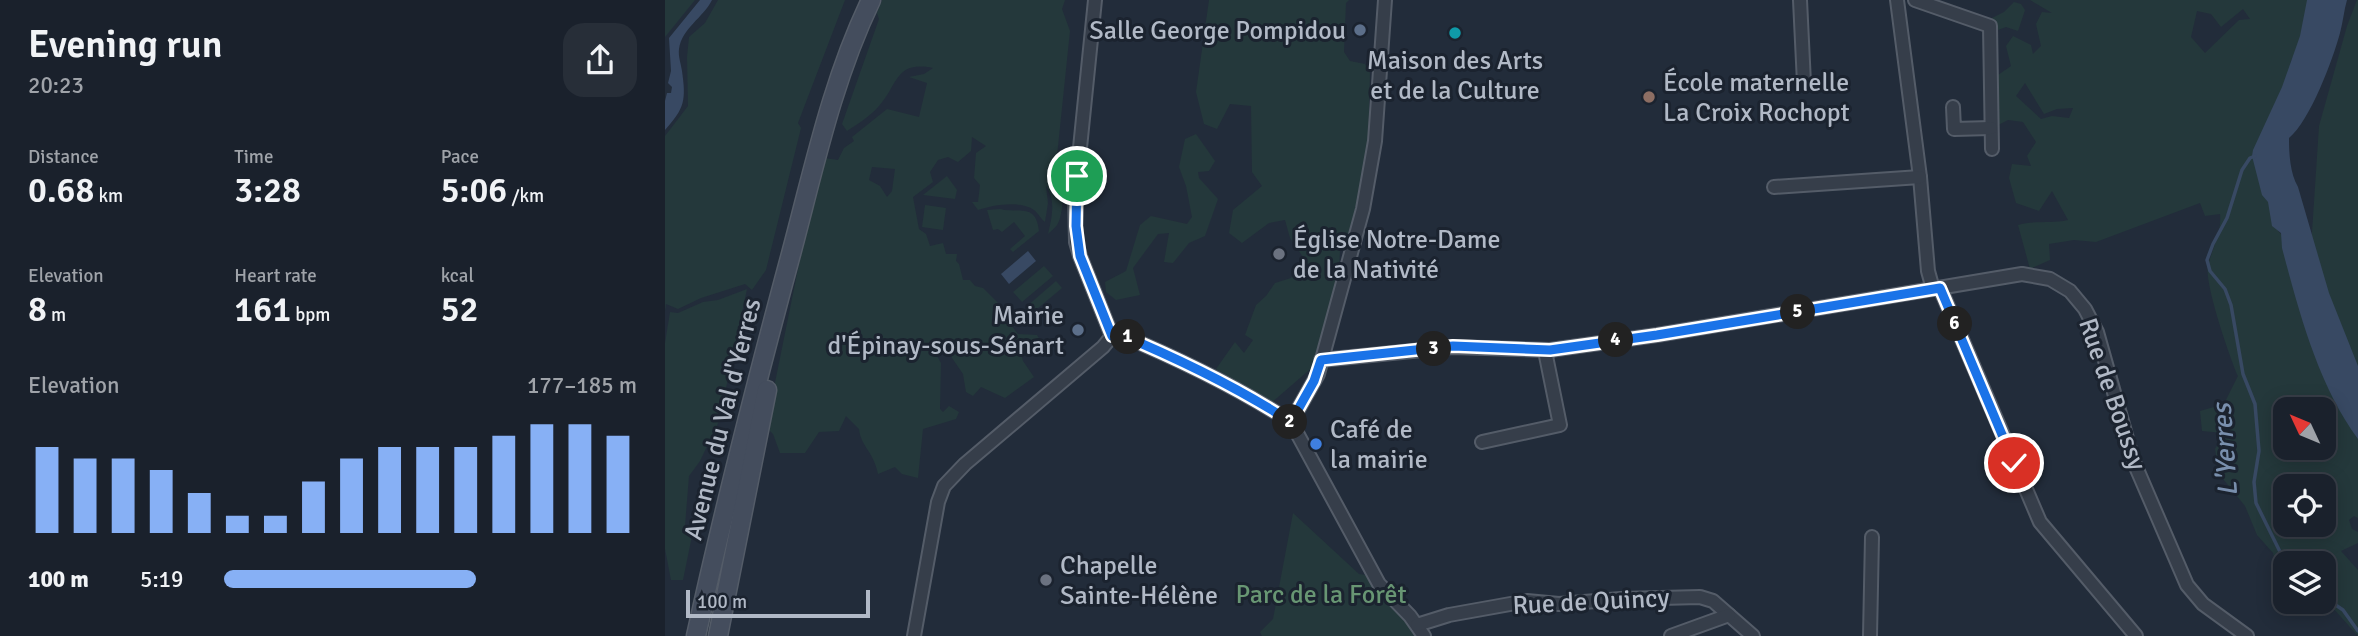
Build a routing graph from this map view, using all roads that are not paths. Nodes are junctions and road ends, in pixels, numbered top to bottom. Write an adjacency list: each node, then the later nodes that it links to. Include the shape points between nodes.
1 (864, 0): 8 (main road, Avenue du Val d'Yerres)
2 (871, 0): 8 (main road, Avenue du Val d'Yerres)
3 (1094, 0): 17 (street, via 1075,197 1076,234 1080,256)
4 (1385, 0): 19 (street, via 1375,141 1363,209)
5 (1800, 0): 9 (street)
6 (1897, 0): 13 (street)
7 (1915, 0): 11 (street, via 1990,26)
8 (858, 27): 15 (main road, Avenue du Val d'Yerres, via 825,124)
9 (1804, 83)
10 (1953, 107): 11 (street, via 1954,130)
11 (1991, 128): 12 (street)
12 (1992, 149)
13 (1920, 177): 14 (street); 16 (street, via 1928,271)
14 (1774, 187)
15 (790, 256): 25 (main road, Avenue du Val d'Yerres); 26 (main road, Avenue du Val d'Yerres)
16 (1937, 289): 18 (street, Rue de Boussy); 31 (street, via 2040,522); 32 (street, Rue de Boussy, via 2022,274 2050,279 2070,291 2097,332 2133,460 2187,584 2203,604)
17 (1112, 336): 20 (street, via 1119,334 1178,359); 27 (street, via 944,486 937,502)
18 (1550, 350): 19 (street, Rue de Boussy, via 1453,346); 21 (street, via 1546,356 1560,425)
19 (1321, 360): 20 (street)
20 (1291, 422): 24 (street, via 1379,584)
21 (1482, 442)
22 (1872, 537): 30 (street)
23 (1729, 615): 24 (street, Rue de Quincy, via 1700,597 1559,604 1527,600 1449,615); 28 (street); 29 (street, Rue de Quincy)
24 (1420, 630)
25 (696, 636)
26 (718, 636)
27 (914, 636)
28 (1671, 636)
29 (1753, 636)
30 (1870, 636)
31 (2136, 636)
32 (2247, 636)

